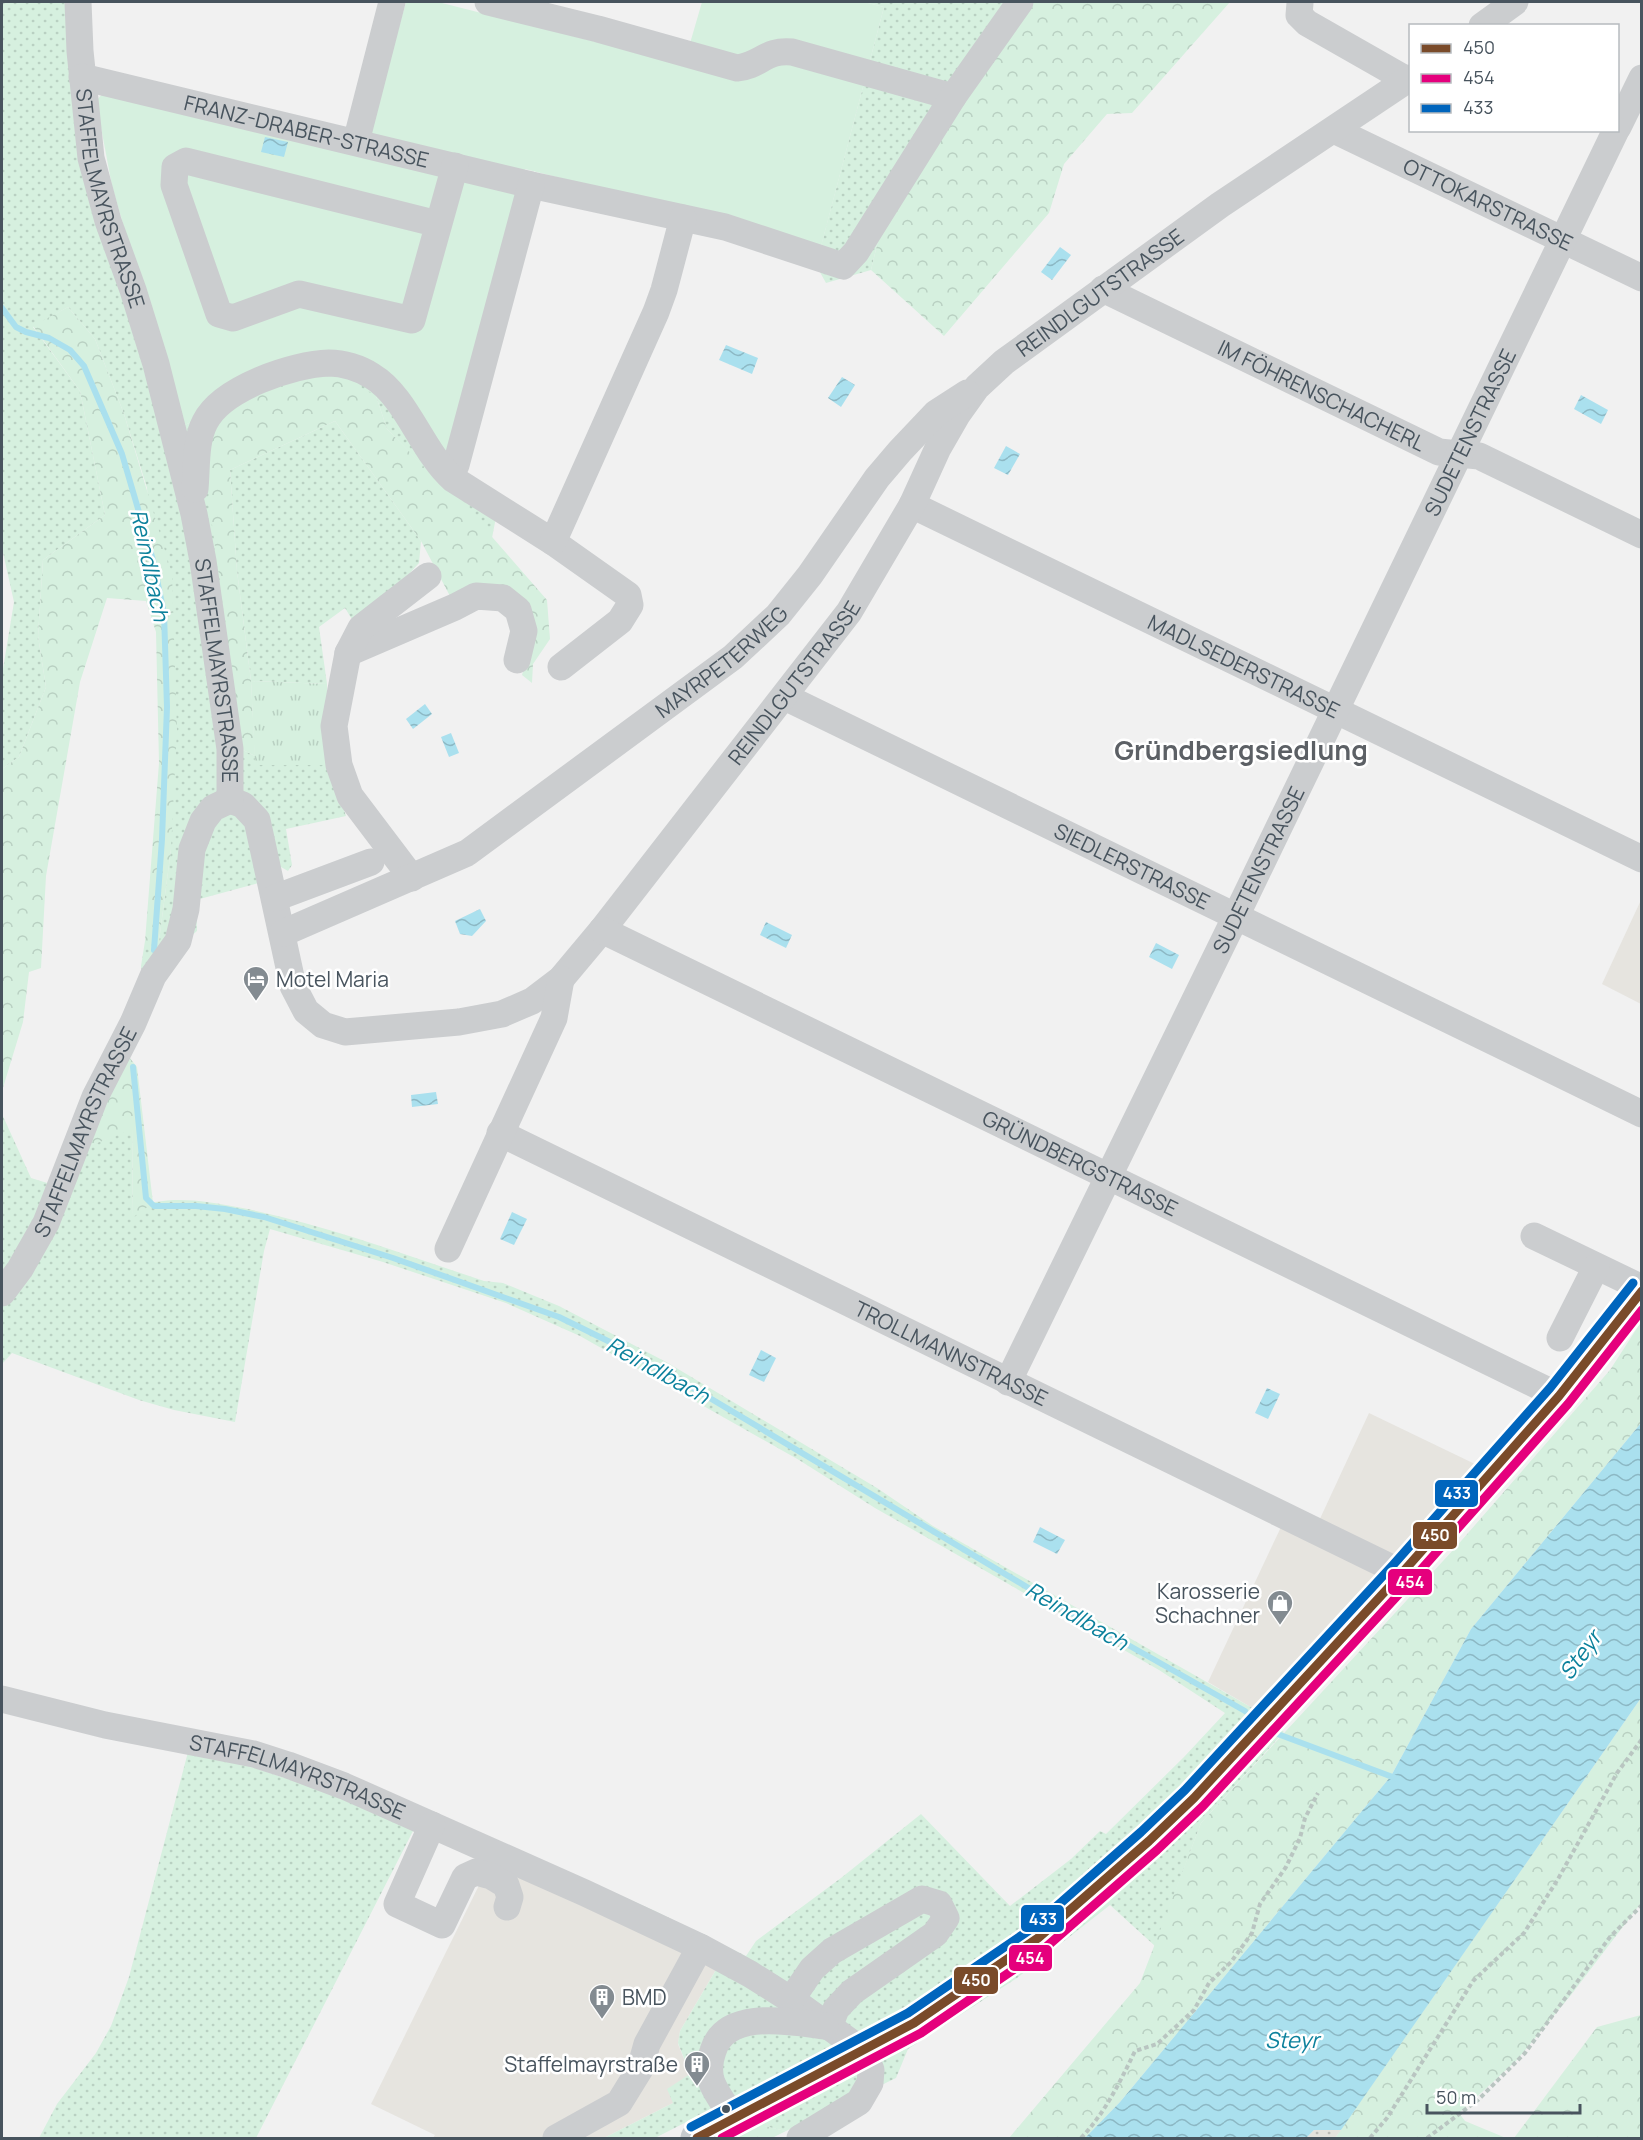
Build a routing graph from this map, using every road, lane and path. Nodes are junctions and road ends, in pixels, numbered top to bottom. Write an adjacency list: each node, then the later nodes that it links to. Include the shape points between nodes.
1 (78, 2): 8 (street, STAFFELMAYRSTRASSE)
2 (392, 2): 15 (street)
3 (488, 2): 11 (street, via 737,68 781,50)
4 (1020, 2): 11 (street)
5 (1515, 2): 7 (street)
6 (1300, 3): 10 (street, via 1299,15 1307,23)
7 (1485, 24)
8 (82, 77): 15 (street, FRANZ-DRABER-STRASSE); 27 (street, STAFFELMAYRSTRASSE, via 91,158 156,364)
9 (1641, 78): 12 (street, SUDETENSTRASSE)
10 (1409, 79): 13 (street, REINDLGUTSTRASSE)
11 (953, 97): 18 (street, FRANZ-DRABER-STRASSE, via 856,252 843,266 725,227)
12 (1619, 125)
13 (1334, 130): 20 (street, OTTOKARSTRASSE); 22 (street, REINDLGUTSTRASSE)
14 (1616, 132): 20 (street, SUDETENSTRASSE)
15 (357, 142): 16 (street, FRANZ-DRABER-STRASSE)
16 (455, 166): 17 (street, FRANZ-DRABER-STRASSE); 19 (street)
17 (531, 185): 18 (street, FRANZ-DRABER-STRASSE); 25 (street)
18 (683, 218): 29 (street, via 656,312)
19 (438, 224): 19 (street, via 186,161 175,167 174,185 219,314 233,318 299,294 412,320)
20 (1563, 241): 21 (street, OTTOKARSTRASSE); 24 (street, SUDETENSTRASSE)
21 (1641, 278)
22 (1103, 289): 23 (street, REINDLGUTSTRASSE, via 1004,362); 24 (street, IM FÖHRENSCHACHERL, via 1439,452)
23 (977, 387): 26 (street, REINDLGUTSTRASSE, via 938,448); 39 (street, MAYRPETERWEG, via 936,413 900,451 876,478 778,615 733,657 467,853)
24 (1460, 453): 28 (street, IM FÖHRENSCHACHERL, via 1479,456); 35 (street, SUDETENSTRASSE)
25 (456, 465)
26 (912, 505): 34 (street, REINDLGUTSTRASSE, via 849,612); 35 (street, MADLSEDERSTRASSE)
27 (194, 514): 29 (street, via 199,434 219,404 235,392 270,377 308,365 331,363 352,366 374,376 398,400 441,468); 36 (street, STAFFELMAYRSTRASSE, via 230,748)
28 (1641, 535)
29 (553, 542): 33 (street, via 619,587 628,595 630,604 620,621)
30 (428, 576): 31 (street, via 361,628)
31 (348, 653): 32 (street, via 476,596 503,598 518,610 524,631); 39 (street, via 334,726 339,765 350,796)
32 (517, 660)
33 (561, 667)
34 (784, 697): 41 (street, SIEDLERSTRASSE); 42 (street, REINDLGUTSTRASSE)
35 (1335, 710): 37 (street, MADLSEDERSTRASSE); 41 (street, SUDETENSTRASSE)
36 (230, 801): 40 (street, REINDLGUTSTRASSE, via 243,805 257,820); 52 (street, STAFFELMAYRSTRASSE, via 213,808 203,821 192,849 186,909 178,941 153,976 95,1097 46,1223)
37 (1641, 860)
38 (371, 862): 40 (street)
39 (412, 878): 43 (street, MAYRPETERWEG)
40 (275, 898): 43 (street, REINDLGUTSTRASSE)
41 (1236, 916): 45 (street, SIEDLERSTRASSE); 47 (street, SUDETENSTRASSE)
42 (602, 930): 44 (street, REINDLGUTSTRASSE); 47 (street, GRÜNDBERGSTRASSE)
43 (283, 933): 44 (street, REINDLGUTSTRASSE, via 292,987 306,1011 322,1025 345,1032 459,1022 502,1014 532,1001)
44 (561, 979): 46 (street, via 554,1018)
45 (1641, 1114)
46 (500, 1133): 49 (street); 54 (street, TROLLMANNSTRASSE)
47 (1109, 1177): 54 (street, SUDETENSTRASSE); 55 (street, GRÜNDBERGSTRASSE)
48 (1534, 1236): 50 (street)
49 (448, 1249)
50 (1596, 1267): 51 (street); 53 (street)
51 (1641, 1289): 55 (main road)
52 (2, 1293)
53 (1560, 1338)
54 (1008, 1382): 56 (street, TROLLMANNSTRASSE)
55 (1559, 1396): 56 (main road)
56 (1402, 1574): 66 (main road, via 1194,1798 1149,1841 1038,1938 914,2023)
57 (2, 1699): 60 (street, STAFFELMAYRSTRASSE, via 105,1725 254,1754 344,1786)
58 (1641, 1739): 72 (path, via 1524,1933 1473,1981)
59 (1318, 1793): 71 (path, via 1286,1867 1260,1904 1252,1933 1209,1983 1194,2010 1157,2044 1135,2051 1097,2122)
60 (432, 1825): 62 (street, via 397,1904 442,1926 465,1877 476,1872 506,1885 510,1897); 63 (street, STAFFELMAYRSTRASSE)
61 (1641, 1905): 73 (path, via 1610,1937 1525,2053 1478,2100)
62 (507, 1906)
63 (700, 1947): 64 (street, STAFFELMAYRSTRASSE); 68 (street, via 619,2103)
64 (791, 2000): 65 (street, STAFFELMAYRSTRASSE); 65 (street, via 812,1969 832,1951 922,1899 939,1904 946,1918 935,1934 852,1992 836,2009)
65 (830, 2027): 66 (street, STAFFELMAYRSTRASSE); 67 (street, via 753,2021 730,2028 716,2042 709,2064 712,2083)
66 (863, 2051): 67 (main road); 70 (street, via 871,2070 870,2083 859,2102)
67 (734, 2119): 69 (main road)
68 (556, 2139)
69 (697, 2139)
70 (800, 2139)
71 (1082, 2139)
72 (1370, 2139)
73 (1427, 2139)

